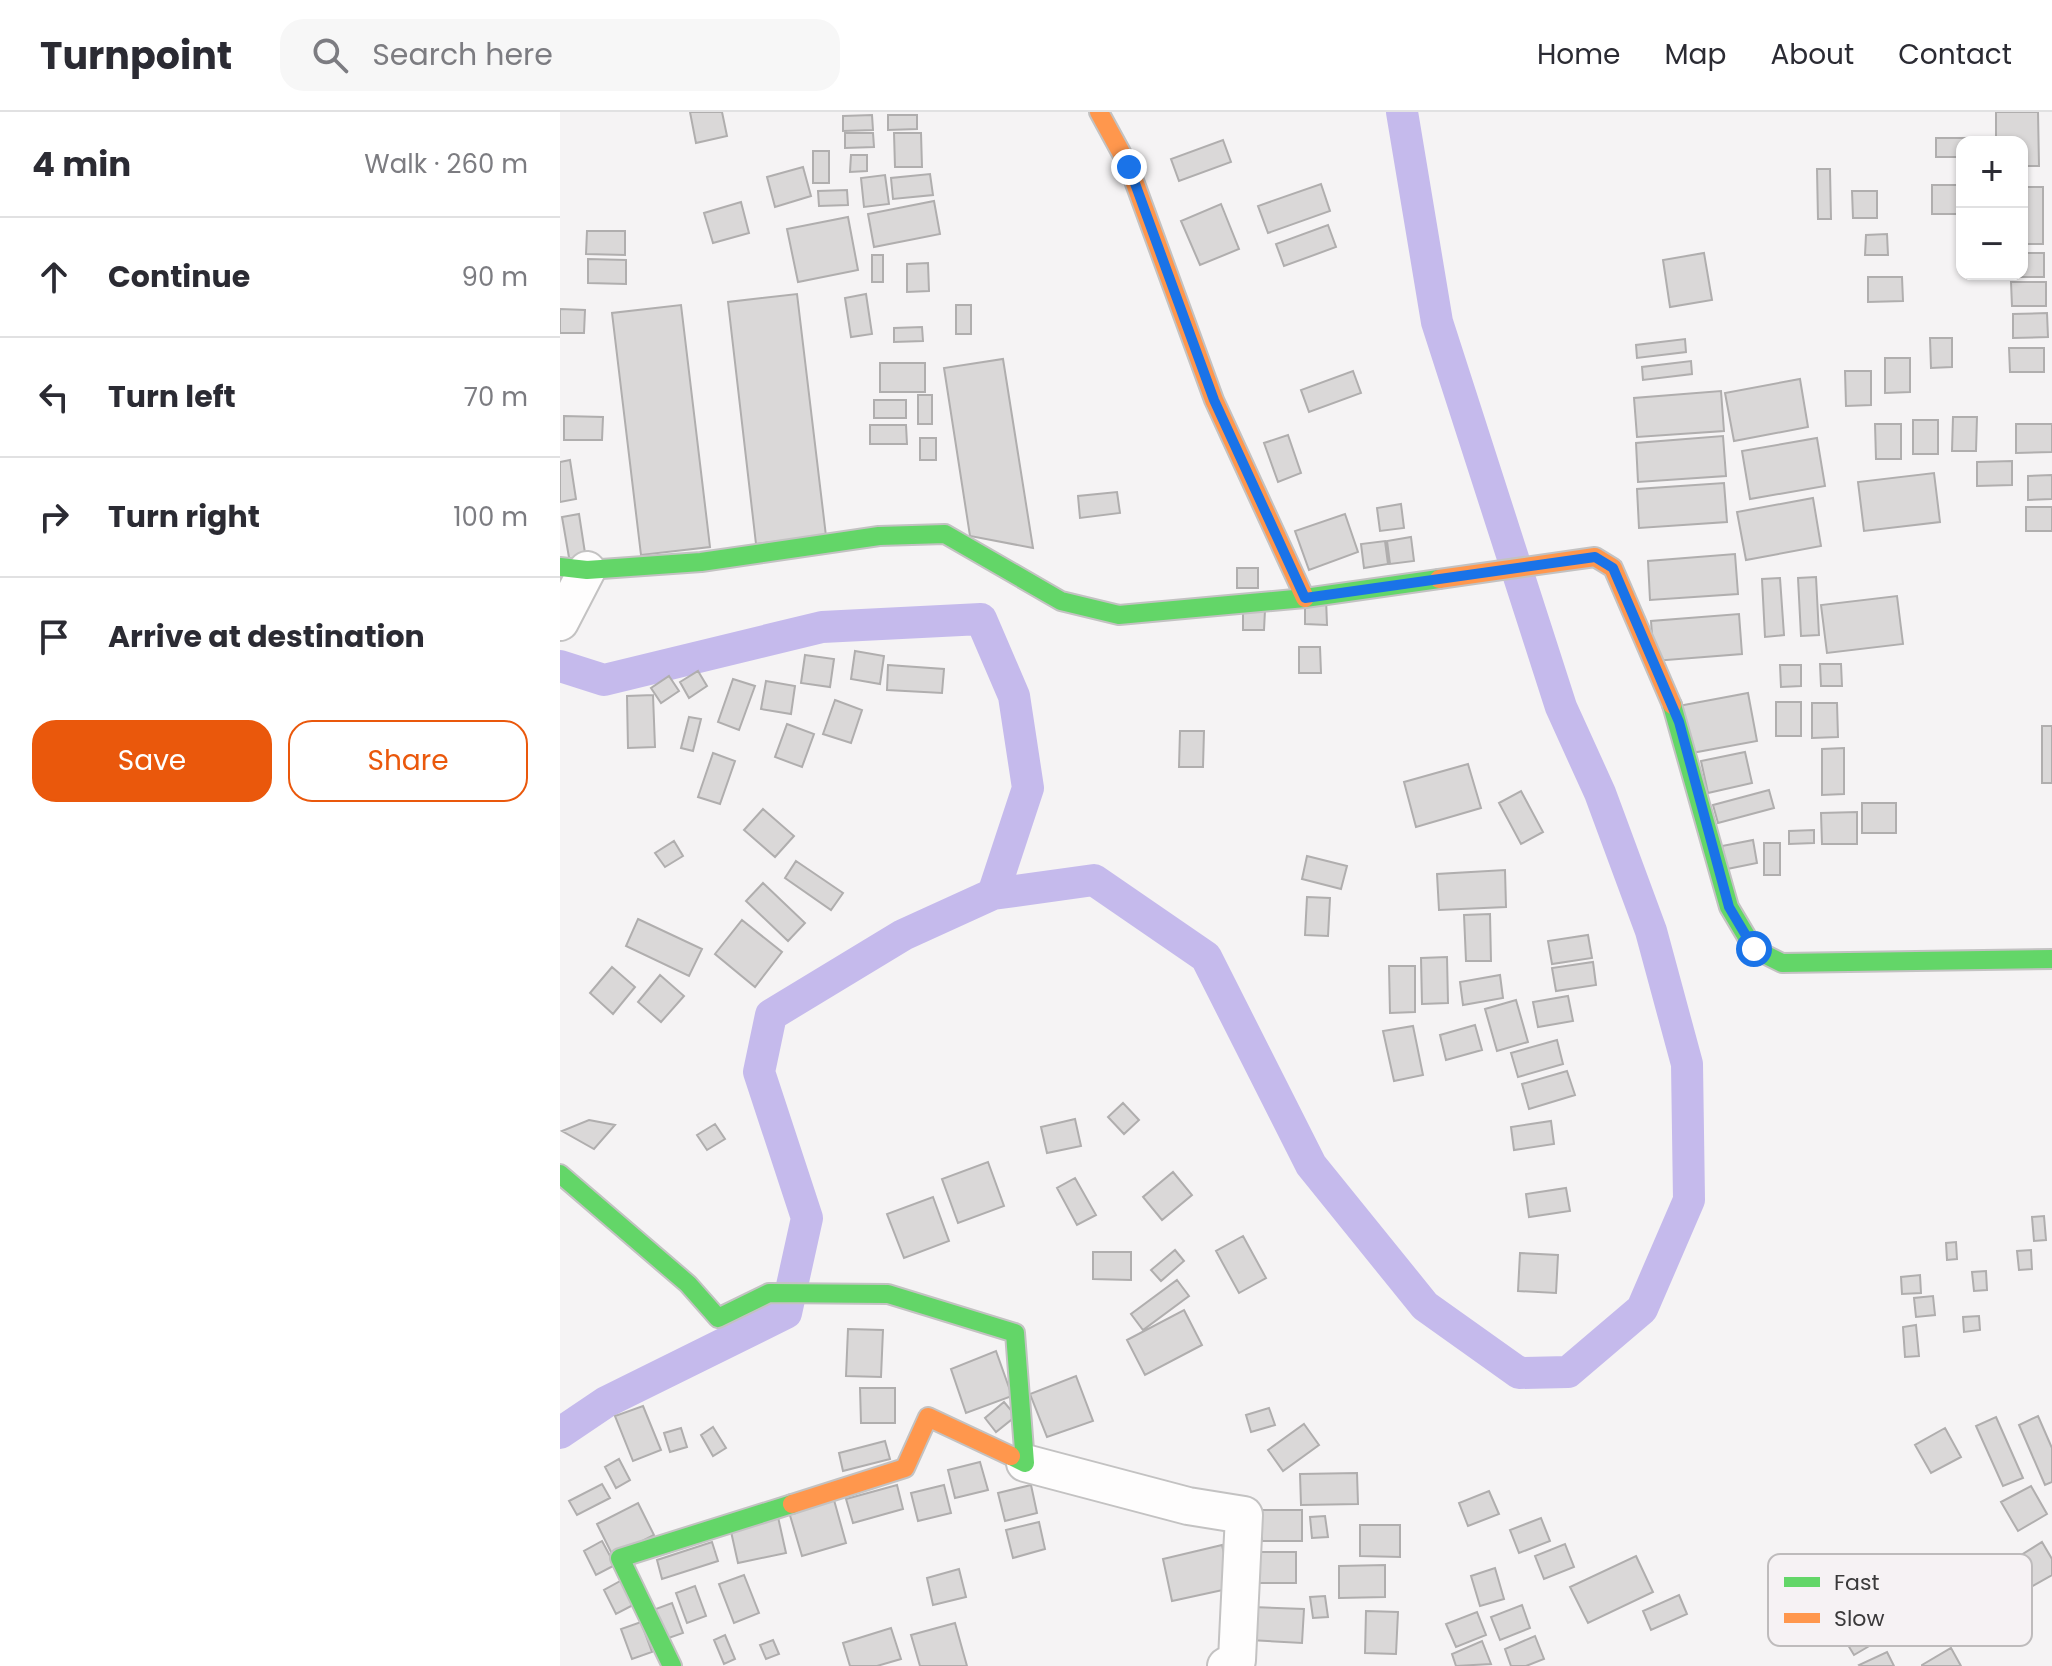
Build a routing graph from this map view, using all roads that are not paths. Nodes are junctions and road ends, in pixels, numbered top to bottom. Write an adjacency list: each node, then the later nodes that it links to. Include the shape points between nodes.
1 (1099, 112): 3 (street, via 1129,167 1214,400)
2 (574, 568): 3 (street, via 701,562 879,536 945,534 1061,601 1119,615); 4 (street)
3 (1305, 598): 5 (street, via 1595,557 1613,568 1679,722 1729,907 1754,949 1782,963)
4 (560, 622)
5 (2052, 959)
6 (560, 1174): 7 (street, via 688,1284 718,1318 769,1293 888,1294 1015,1333)
7 (1025, 1463): 8 (street, via 928,1417 905,1468 620,1558); 9 (street, via 1188,1506 1244,1515 1237,1660)
8 (671, 1666)
9 (1226, 1666)

